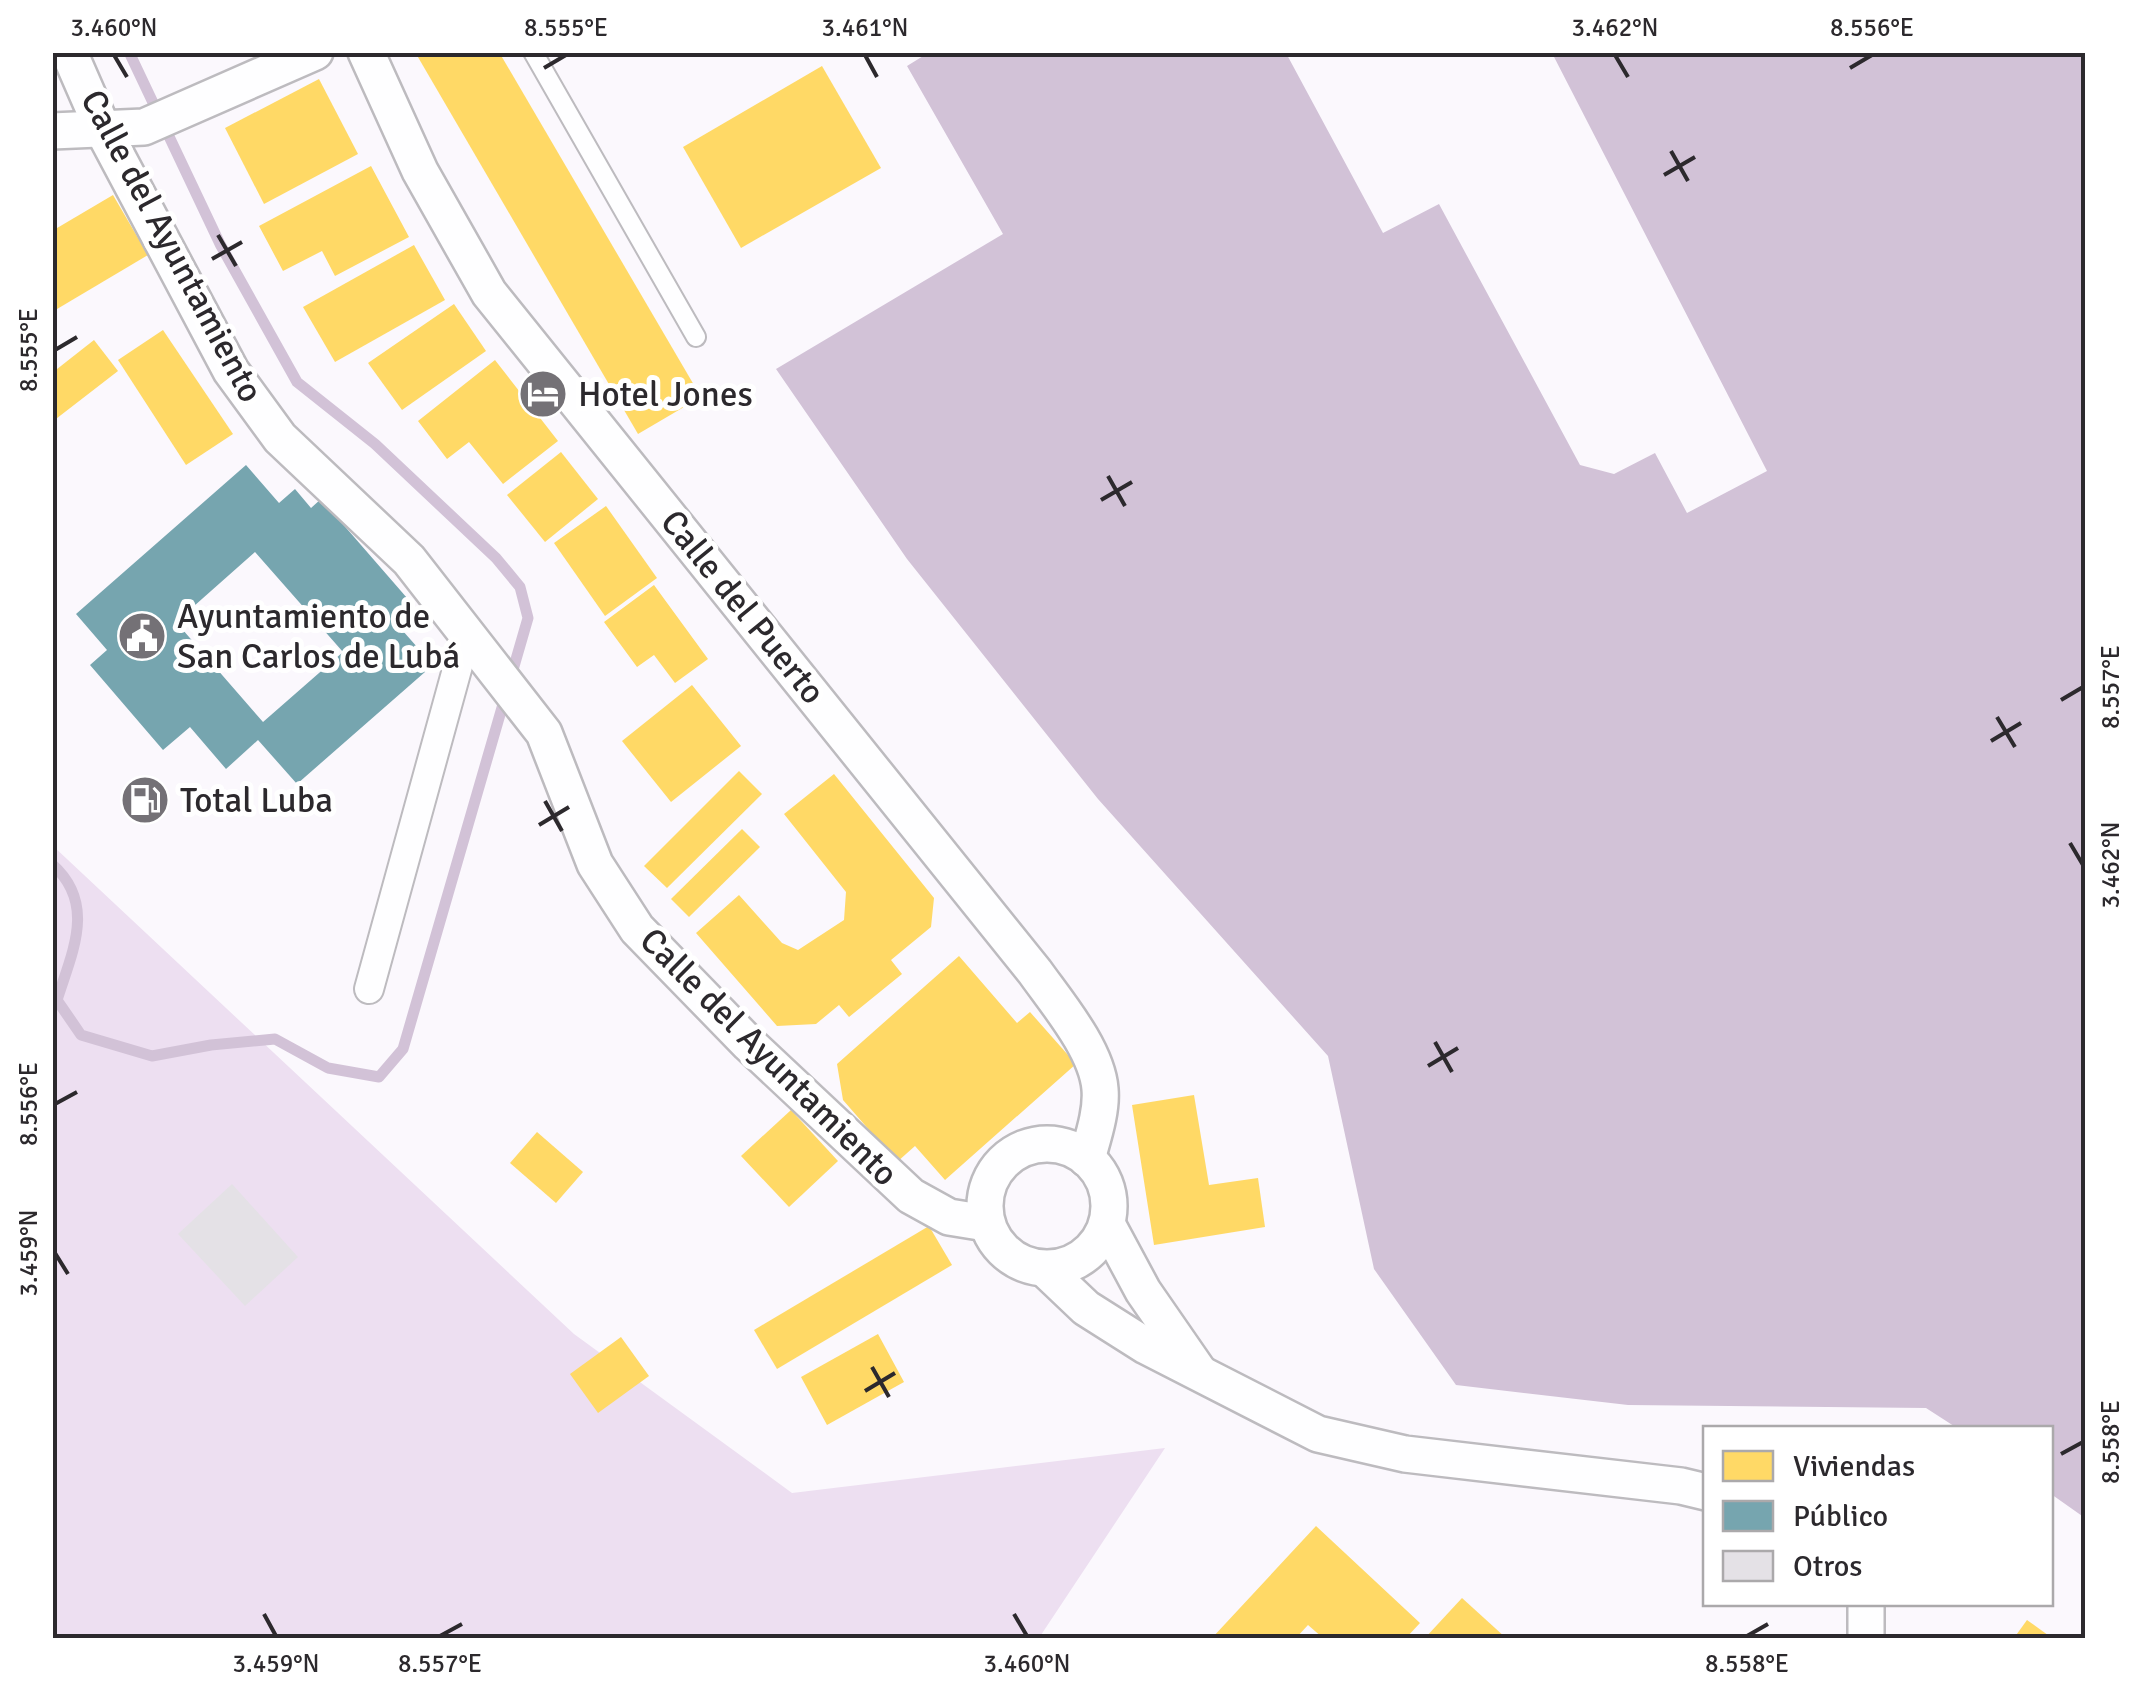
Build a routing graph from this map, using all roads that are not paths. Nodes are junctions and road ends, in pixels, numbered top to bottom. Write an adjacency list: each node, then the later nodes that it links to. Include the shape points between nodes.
1 (69, 52): 5 (street, Calle del Ayuntamiento)
2 (315, 52): 5 (street, via 144,127)
3 (366, 52): 10 (street, Calle del Puerto, via 420,171 488,292 1081,1035 1100,1087)
4 (533, 52): 7 (lane)
5 (103, 130): 6 (street); 8 (street, Calle del Ayuntamiento, via 231,371 260,411 408,560)
6 (52, 131)
7 (696, 337)
8 (477, 644): 9 (street); 11 (street, Calle del Ayuntamiento, via 544,732 595,864 637,930 911,1196 949,1217)
9 (369, 988)
10 (1087, 1158): 11 (street, via 1051,1144 1013,1154 989,1184); 12 (street, via 1106,1188)
11 (986, 1222): 13 (street, via 1008,1255)
12 (1107, 1224): 13 (street, via 1084,1257); 14 (street)
13 (1045, 1269): 14 (street, via 1086,1308)
14 (1202, 1377): 15 (street, via 1318,1434 1388,1450)
15 (1703, 1491)
16 (1866, 1606): 17 (street)
17 (1866, 1638)

